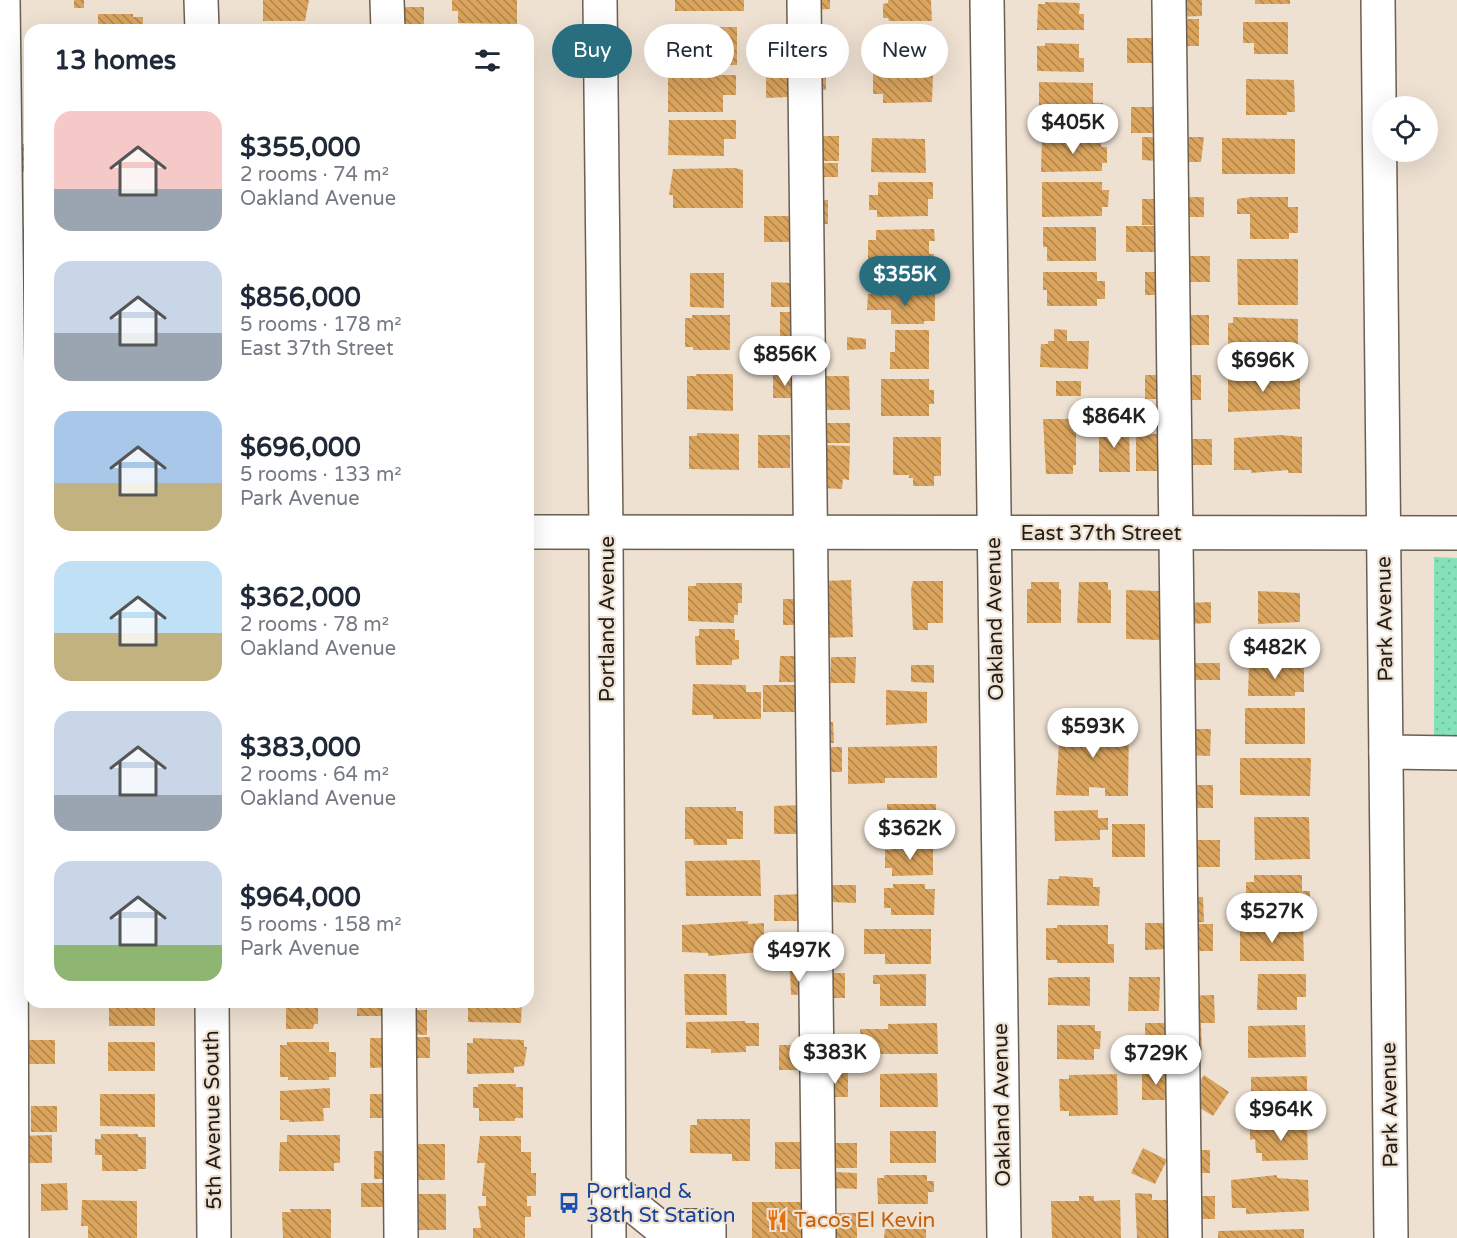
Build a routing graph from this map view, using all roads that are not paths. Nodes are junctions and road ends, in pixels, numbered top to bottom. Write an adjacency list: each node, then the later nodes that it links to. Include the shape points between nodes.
1 (3, 0): 18 (street)
2 (201, 0): 9 (street)
3 (387, 0): 10 (street)
4 (600, 0): 12 (street, Portland Avenue)
5 (804, 0): 13 (street)
6 (987, 0): 15 (street, Oakland Avenue)
7 (1169, 0): 16 (street)
8 (1378, 0): 14 (street, Park Avenue)
9 (202, 24)
10 (388, 24)
11 (534, 532): 12 (street, East 37th Street)
12 (606, 532): 13 (street, East 37th Street); 23 (street, Portland Avenue)
13 (810, 532): 15 (street, East 37th Street); 29 (street)
14 (1384, 532): 16 (street, East 37th Street); 17 (street, East 37th Street); 19 (street, Park Avenue)
15 (994, 533): 16 (street, East 37th Street); 30 (street, Oakland Avenue)
16 (1175, 533): 31 (street)
17 (1457, 533)
18 (13, 534): 24 (street)
19 (1386, 752): 20 (street); 32 (street, Park Avenue)
20 (1457, 753)
21 (212, 1008): 25 (street, 5th Avenue South)
22 (399, 1008): 26 (street)
23 (609, 1186): 27 (street, Portland Avenue); 28 (street, via 658,1226 709,1226)
24 (12, 1238)
25 (214, 1238)
26 (401, 1238)
27 (609, 1238)
28 (709, 1238)
29 (819, 1238)
30 (1004, 1238)
31 (1185, 1238)
32 (1391, 1238)

